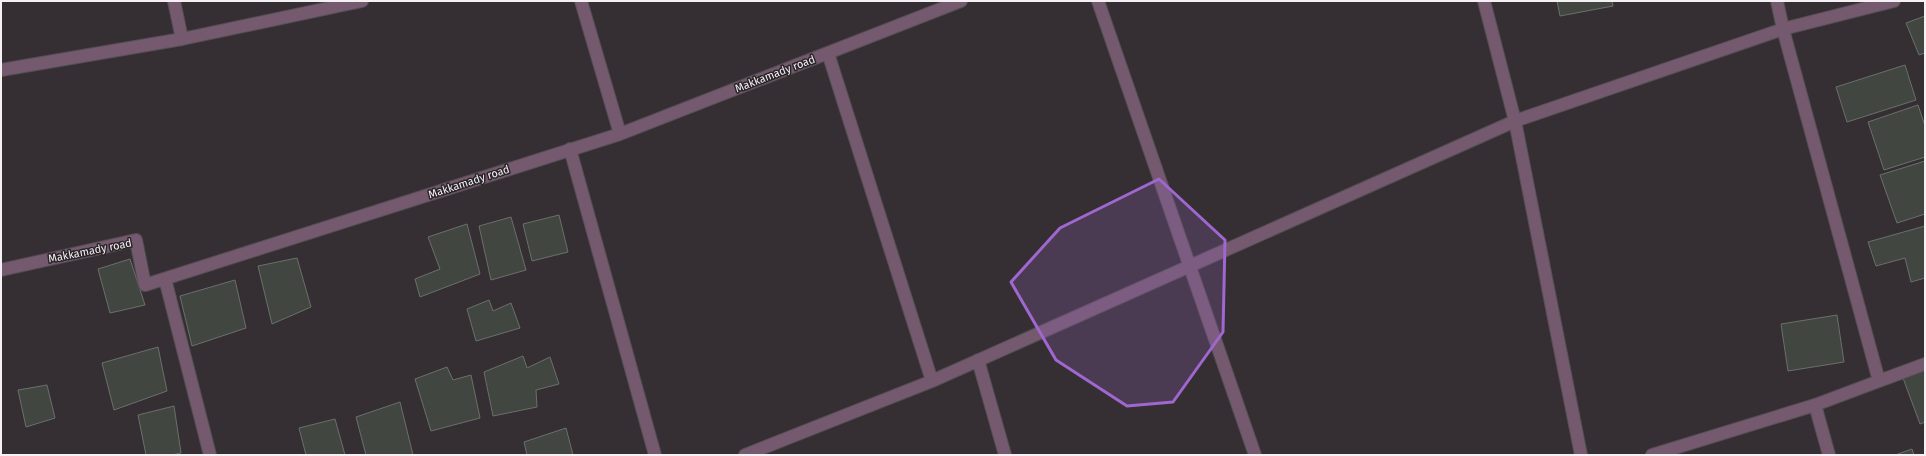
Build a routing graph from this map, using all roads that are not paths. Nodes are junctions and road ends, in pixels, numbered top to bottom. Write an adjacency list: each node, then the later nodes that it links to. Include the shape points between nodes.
1 (174, 1): 10 (street)
2 (362, 1): 10 (street)
3 (581, 1): 14 (street)
4 (961, 1): 11 (street, Makkamady road)
5 (1098, 1): 16 (street)
6 (1484, 1): 13 (street)
7 (1777, 1): 9 (street)
8 (1894, 1): 9 (street)
9 (1783, 29): 13 (street); 22 (street)
10 (182, 39): 12 (street)
11 (828, 53): 14 (street, Makkamady road); 21 (street)
12 (1, 70)
13 (1515, 121): 16 (street); 29 (street)
14 (620, 134): 15 (street, Makkamady road)
15 (570, 149): 18 (street, Makkamady road); 25 (street)
16 (1190, 266): 19 (street); 28 (street)
17 (1, 270): 18 (street, Makkamady road, via 136,240 145,285)
18 (165, 279): 24 (street)
19 (978, 360): 21 (street); 27 (street)
20 (1925, 364): 22 (street)
21 (932, 381): 26 (street)
22 (1879, 381): 23 (street)
23 (1815, 405): 30 (street); 31 (street)
24 (210, 455)
25 (654, 455)
26 (745, 455)
27 (1005, 455)
28 (1255, 455)
29 (1581, 455)
30 (1652, 455)
31 (1829, 455)

